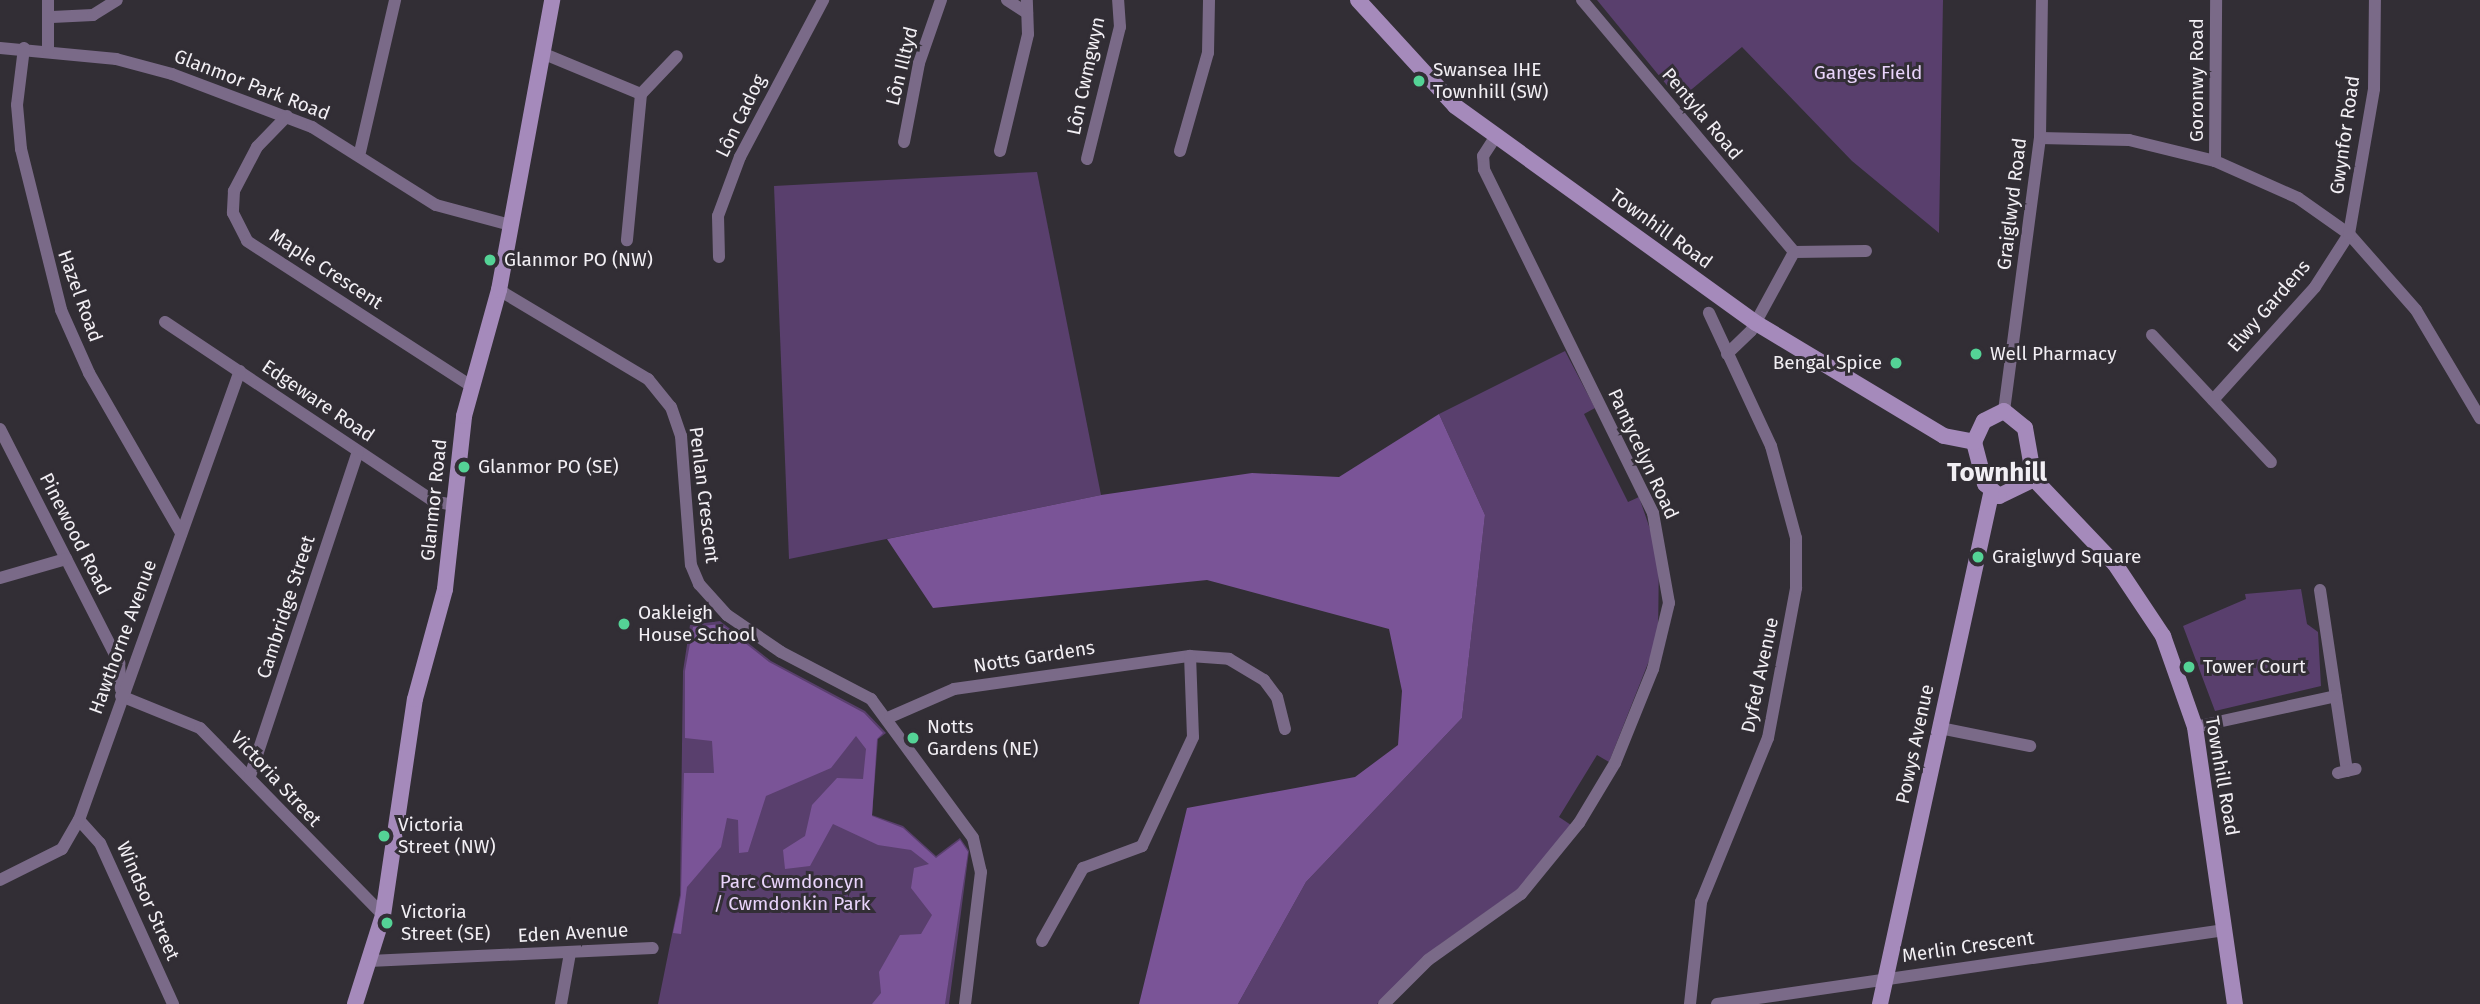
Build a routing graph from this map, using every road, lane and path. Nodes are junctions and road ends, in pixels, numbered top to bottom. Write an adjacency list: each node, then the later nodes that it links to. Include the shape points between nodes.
1 (48, 0): 16 (street)
2 (117, 0): 16 (street, via 93,15)
3 (395, 0): 29 (street, via 384,72)
4 (552, 0): 20 (street, Glanmor Road)
5 (941, 0): 26 (street, Lôn Illtyd, via 919,63)
6 (1007, 0): 15 (street)
7 (1118, 0): 30 (street, Lôn Cwmgwyn, via 1120,27)
8 (1209, 0): 28 (street, via 1208,53)
9 (1358, 0): 24 (street, Townhill Road, via 1455,106)
10 (1582, 0): 36 (street, Pentyla Road)
11 (2042, 0): 25 (street, Graiglwyd Road)
12 (2216, 0): 31 (street, Goronwy Road)
13 (2375, 0): 33 (street, Gwynfor Road, via 2374,89)
14 (819, 2): 37 (street, Lôn Cadog, via 740,157 718,216)
15 (1027, 7): 27 (street)
16 (52, 17): 19 (street)
17 (0, 48): 18 (street, Glanmor Park Road)
18 (24, 48): 19 (street, Glanmor Park Road); 56 (street, Hazel Road, via 17,105 21,149 61,310 89,373)
19 (48, 51): 23 (street, Glanmor Park Road, via 116,59)
20 (542, 53): 22 (street); 32 (street, Glanmor Road)
21 (677, 56): 22 (street)
22 (641, 94): 34 (street)
23 (287, 116): 29 (street, Glanmor Park Road); 45 (street, Maple Crescent, via 257,147 234,191 233,213 247,241)
24 (1496, 136): 41 (street, Townhill Road); 83 (street, Pantycelyn Road, via 1483,156 1484,169 1653,513 1669,603 1653,669 1629,728 1579,823 1521,894 1428,960)
25 (2040, 138): 31 (street, via 2129,141); 47 (street, Graiglwyd Road)
26 (904, 142)
27 (1000, 151)
28 (1180, 151)
29 (360, 152): 32 (street, Glanmor Park Road, via 436,205)
30 (1087, 159)
31 (2215, 161): 33 (street, via 2298,198)
32 (510, 225): 38 (street, Glanmor Road)
33 (2349, 234): 46 (street, Elwy Gardens, via 2315,287); 48 (street, via 2416,310)
34 (626, 240)
35 (1866, 251): 36 (street)
36 (1794, 252): 41 (street)
37 (719, 257)
38 (499, 290): 45 (street, Glanmor Road); 63 (street, Penlan Crescent, via 648,379 671,407 681,436 691,565 699,584 727,615 781,652 836,677)
39 (1709, 313): 43 (street, Dyfed Avenue)
40 (165, 322): 44 (street, Edgeware Road)
41 (1756, 323): 43 (street); 50 (street, Townhill Road, via 1944,436)
42 (2152, 335): 46 (street)
43 (1727, 354): 84 (street, Dyfed Avenue, via 1785,492 1796,538 1796,588 1768,738 1701,902)
44 (240, 371): 51 (street, Edgeware Road); 56 (street, Hawthorne Avenue)
45 (471, 386): 55 (street, Glanmor Road)
46 (2213, 400): 52 (street)
47 (2004, 411): 50 (street, via 1984,421); 53 (street, via 2025,428)
48 (2480, 418)
49 (0, 429): 57 (street, Pinewood Road)
50 (1974, 442): 54 (street)
51 (358, 451): 55 (street, Edgeware Road, via 433,501); 69 (street, Cambridge Street)
52 (2271, 462)
53 (2034, 479): 54 (street, via 2022,490); 64 (street, Townhill Road, via 2115,564 2163,636)
54 (1991, 494): 65 (street, Powys Avenue)
55 (453, 505): 72 (street, Glanmor Road, via 445,589 415,699)
56 (181, 533): 61 (street, Hawthorne Avenue)
57 (66, 559): 58 (street); 61 (street, Pinewood Road, via 120,663)
58 (0, 578)
59 (2320, 590): 62 (street, via 2316,607)
60 (1190, 656): 63 (street, Notts Gardens, via 954,689); 66 (street, Notts Gardens, via 1228,659 1264,680 1277,696); 74 (street, via 1193,737 1148,833 1132,852 1094,859 1083,868)
61 (121, 696): 69 (street, Victoria Street, via 200,728); 70 (street, Hawthorne Avenue)
62 (2336, 696): 64 (street); 68 (street)
63 (890, 718): 82 (street, Penlan Crescent, via 979,855)
64 (2195, 727): 73 (street, Townhill Road)
65 (1940, 728): 67 (street); 78 (street, Powys Avenue)
66 (1285, 729)
67 (2031, 746)
68 (2347, 771)
69 (250, 776): 72 (street, Victoria Street)
70 (79, 820): 71 (street, Hawthorne Avenue, via 62,849); 79 (street, Windsor Street, via 100,843)
71 (0, 880)
72 (383, 915): 77 (street, Glanmor Road)
73 (2225, 930): 78 (street, Merlin Crescent); 87 (street, Townhill Road)
74 (1042, 941)
75 (653, 948): 76 (street, Eden Avenue)
76 (570, 953): 77 (street, Eden Avenue); 81 (street)
77 (369, 961): 80 (street, Glanmor Road)
78 (1885, 979): 85 (street, Merlin Crescent); 86 (street, Powys Avenue)
79 (173, 1004)
80 (355, 1004)
81 (561, 1004)
82 (965, 1004)
83 (1384, 1004)
84 (1690, 1004)
85 (1717, 1004)
86 (1880, 1004)
87 (2235, 1004)

